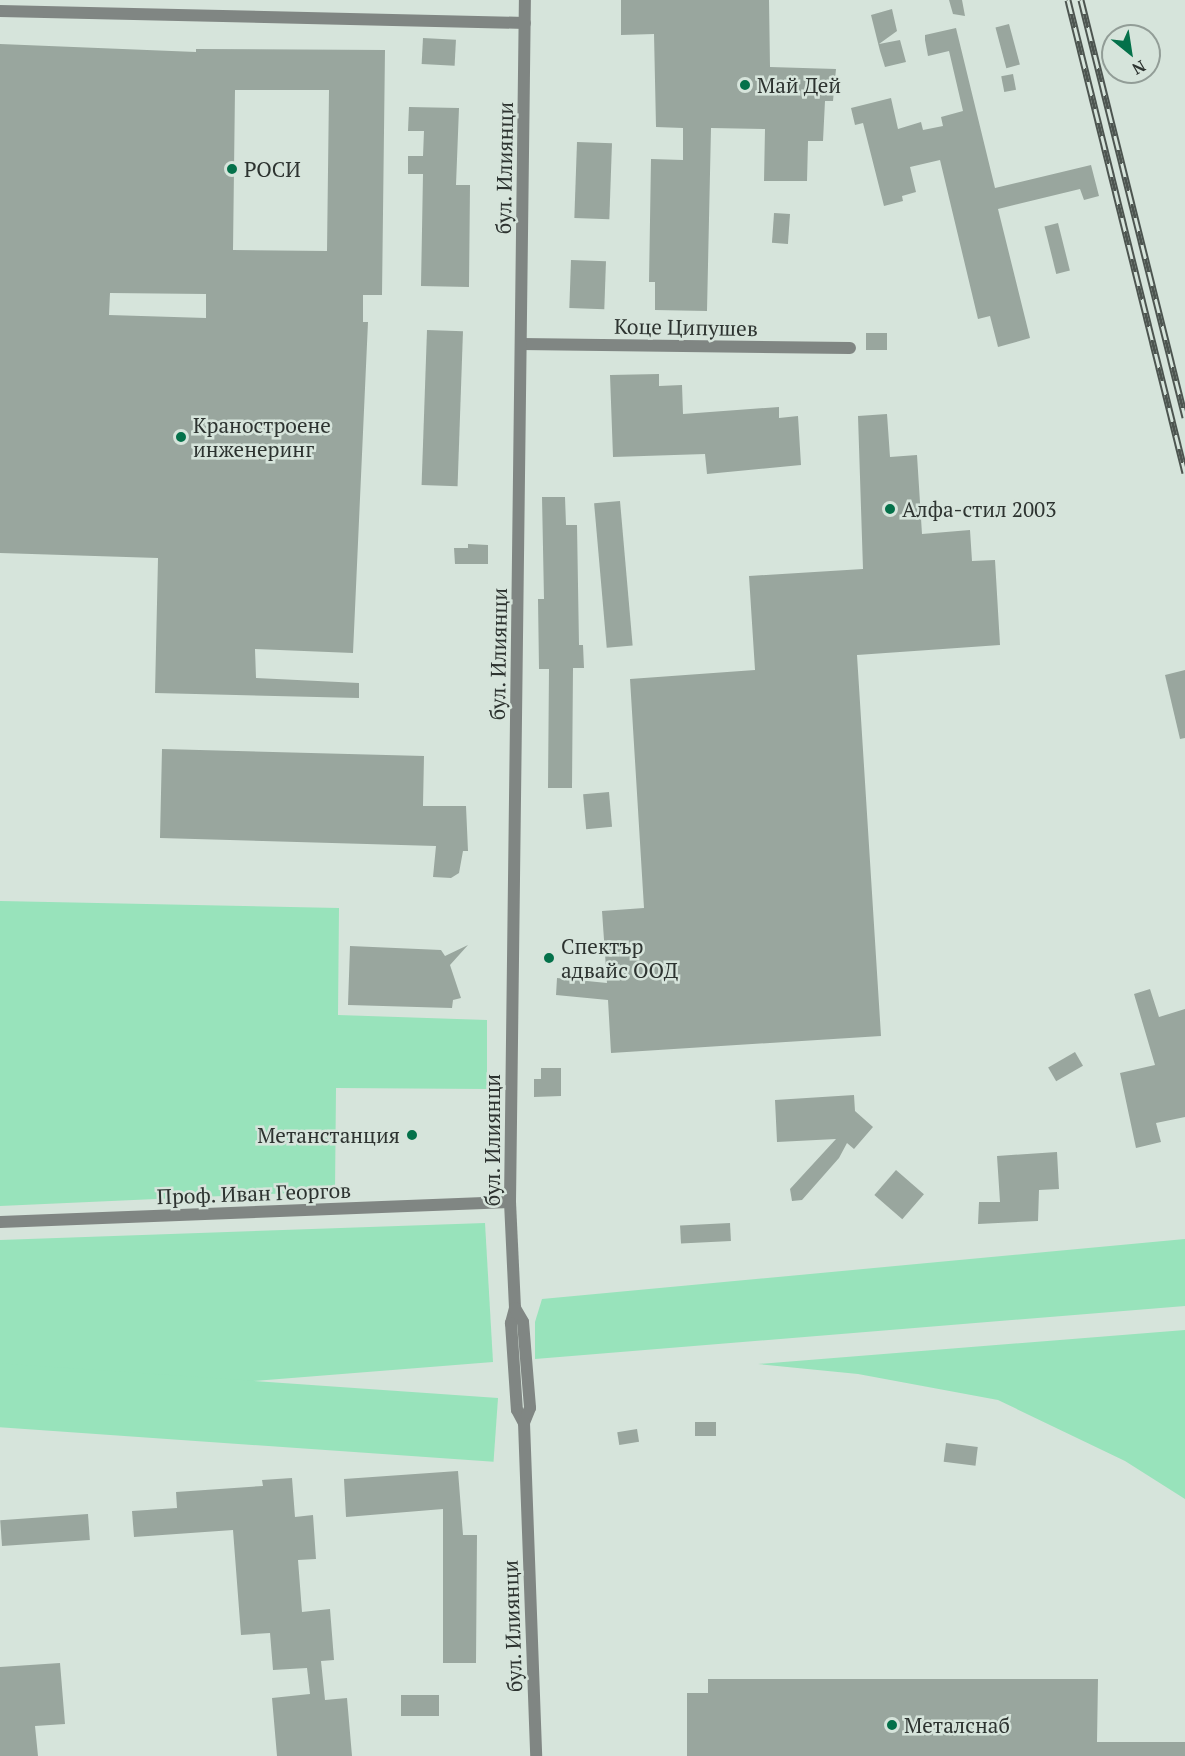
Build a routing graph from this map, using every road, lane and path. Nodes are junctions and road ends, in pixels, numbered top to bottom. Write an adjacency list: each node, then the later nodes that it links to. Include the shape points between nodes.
1 (525, 0): 3 (street, бул. Илиянци)
2 (0, 11): 3 (street)
3 (525, 23): 4 (street, бул. Илиянци)
4 (521, 344): 5 (street, Коце Ципушев); 6 (street, бул. Илиянци)
5 (850, 348)
6 (510, 1202): 7 (street, Проф. Иван Георгов); 8 (street, бул. Илиянци, via 515,1308 511,1323 517,1410 524,1423)
7 (0, 1222)
8 (536, 1756)

